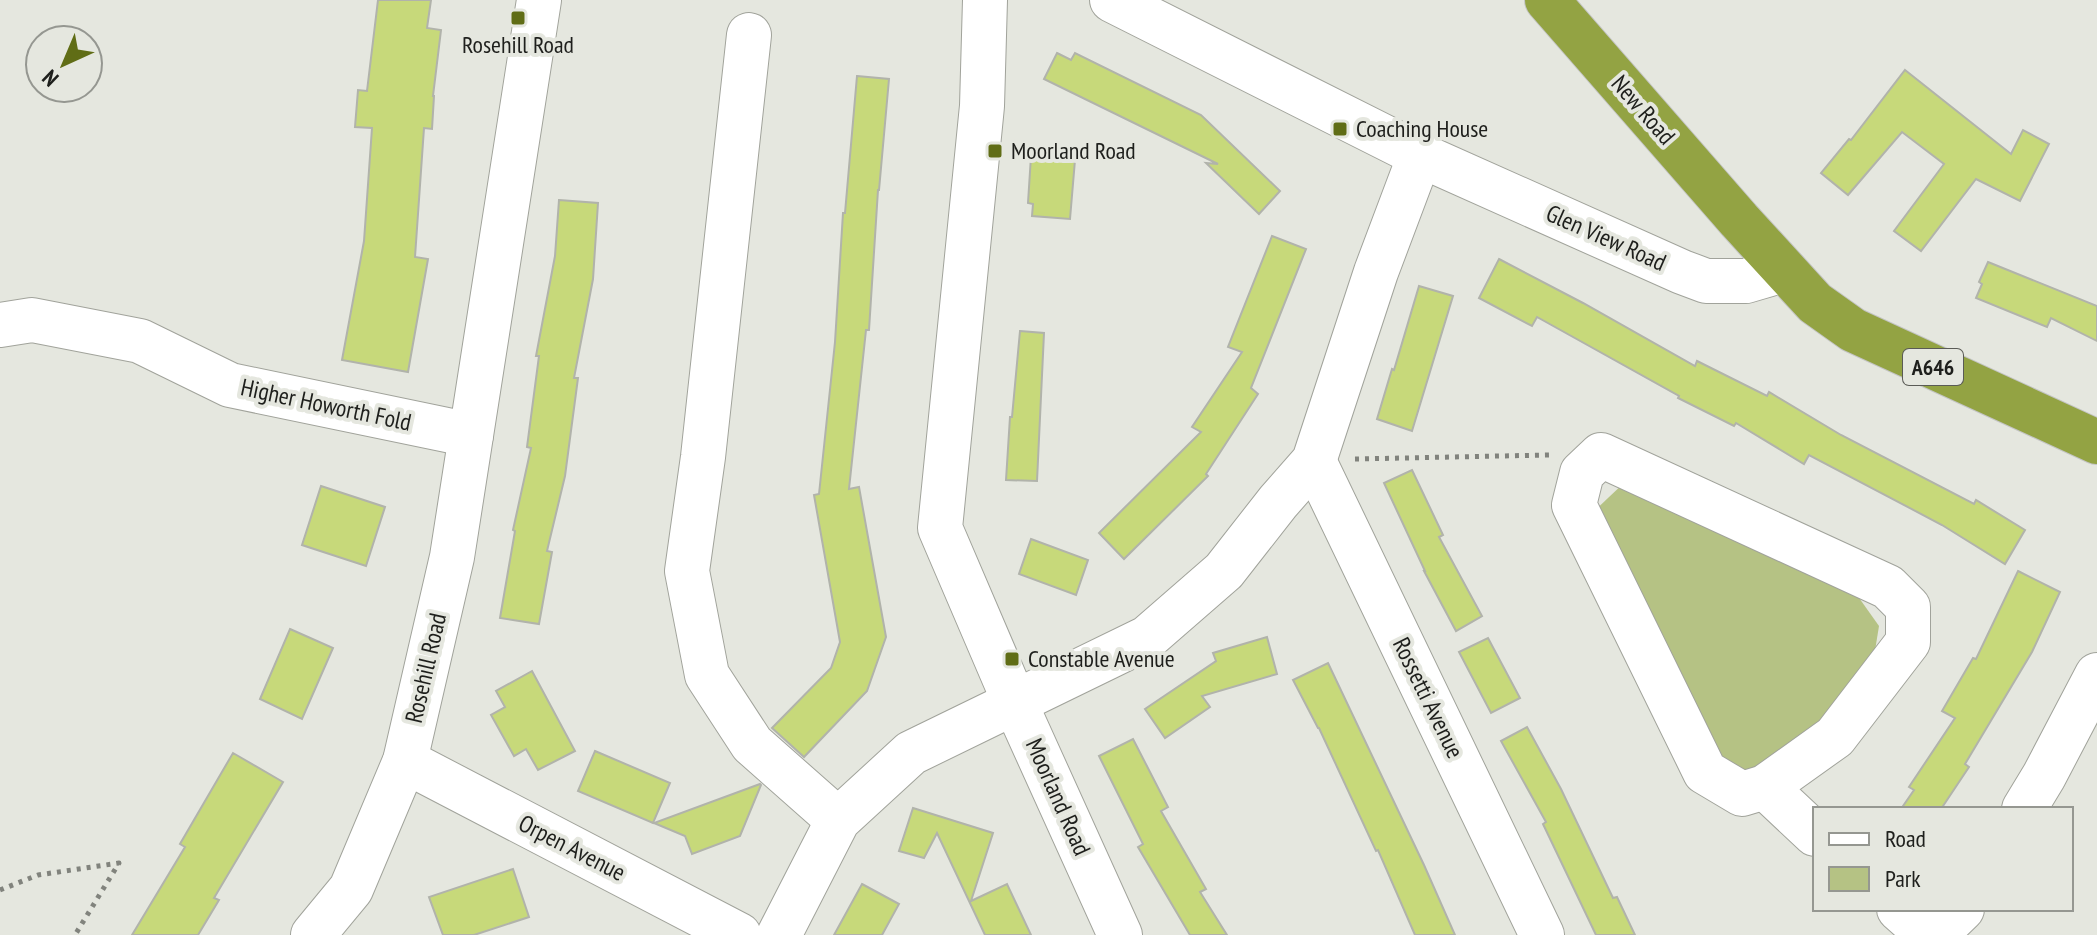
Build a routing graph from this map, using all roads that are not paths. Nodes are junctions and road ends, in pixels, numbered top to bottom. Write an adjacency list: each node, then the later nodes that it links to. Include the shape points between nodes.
1 (539, 0): 9 (street, Rosehill Road)
2 (985, 0): 13 (street, Moorland Road, via 982,106 940,528)
3 (1112, 0): 6 (street, Glen View Road)
4 (1547, 0): 7 (highway, New Road / A646)
5 (749, 35): 17 (street, via 687,571 707,675 752,744)
6 (1420, 155): 7 (street, Glen View Road, via 1706,281 1746,281); 11 (street)
7 (1784, 270): 10 (highway, A646, via 1815,303 1853,330)
8 (0, 325): 9 (street, Higher Howorth Fold, via 32,320 140,341 230,385)
9 (471, 435): 14 (street, Rosehill Road, via 452,557)
10 (2097, 442)
11 (1314, 461): 13 (street, via 1224,571 1147,638); 25 (street, Rossetti Avenue)
12 (2097, 675): 16 (street)
13 (1015, 703): 17 (street, via 911,753); 24 (street, Moorland Road)
14 (405, 761): 21 (street, Rosehill Road, via 351,889); 22 (street, Orpen Avenue)
15 (1765, 787): 15 (street, via 1835,737 1908,642 1908,607 1888,587 1601,455 1582,473 1574,505 1705,772 1742,794); 18 (street)
16 (2025, 807)
17 (838, 820): 23 (street)
18 (1813, 832)
19 (1906, 911): 20 (street)
20 (1953, 925)
21 (313, 935)
22 (739, 935)
23 (779, 935)
24 (1120, 935)
25 (1542, 935)

